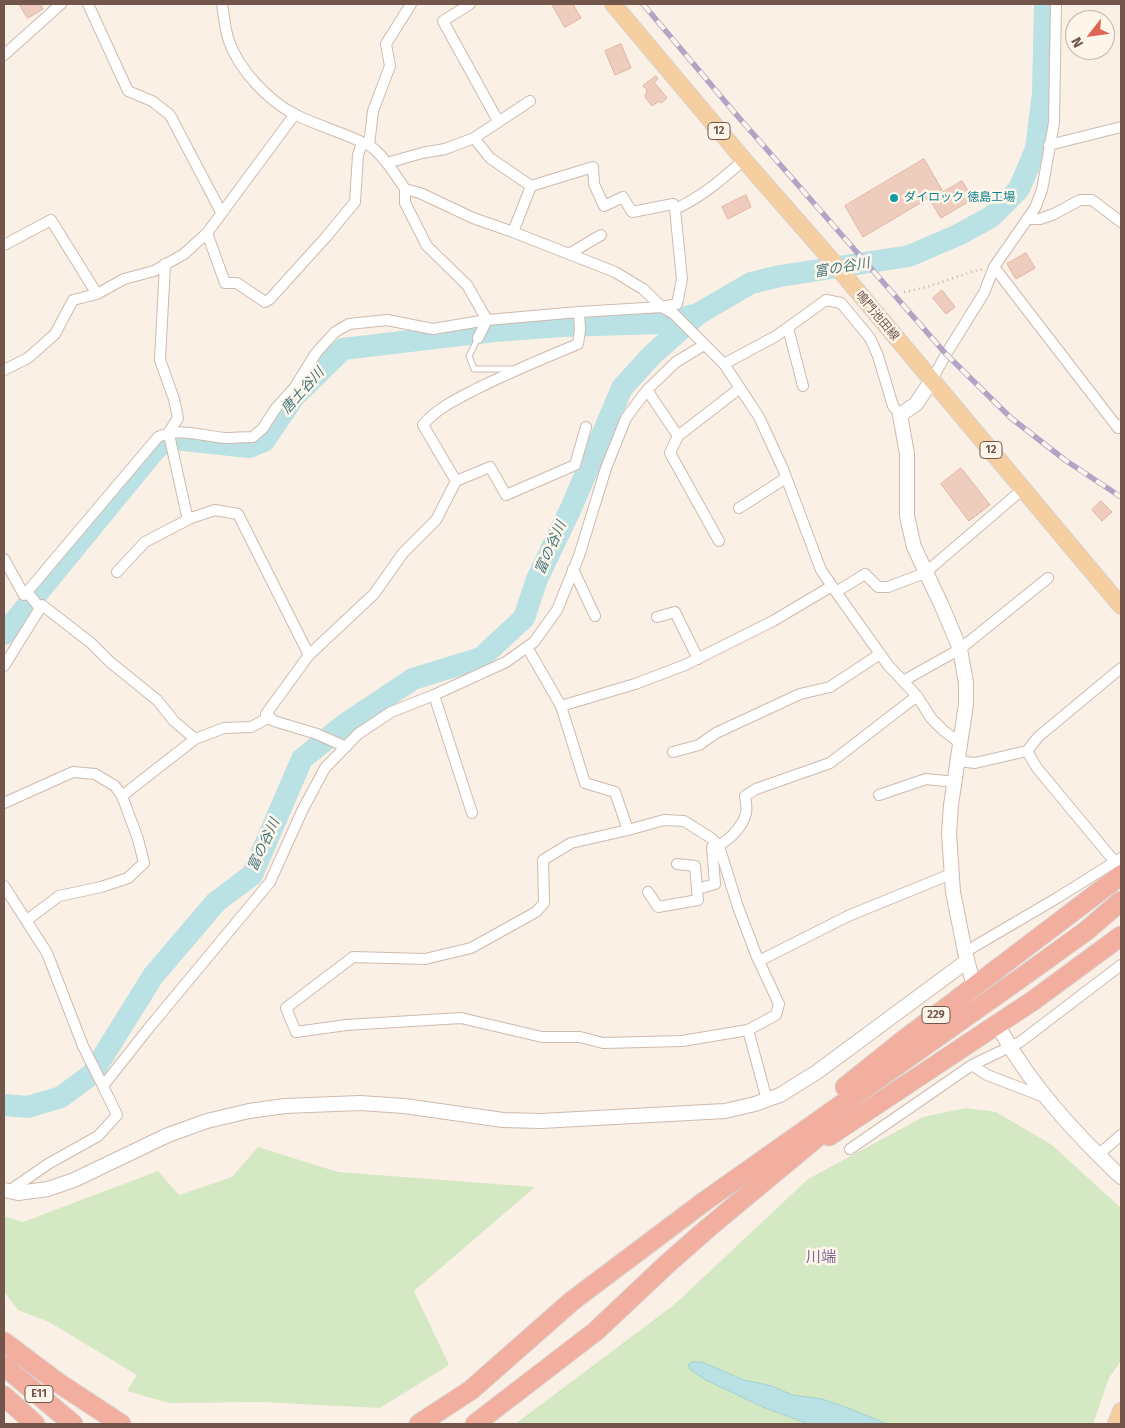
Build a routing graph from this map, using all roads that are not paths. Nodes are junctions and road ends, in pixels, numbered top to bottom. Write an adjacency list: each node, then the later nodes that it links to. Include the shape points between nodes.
1 (61, 4): 8 (street)
2 (88, 4): 21 (street, via 128,91 170,115)
3 (222, 4): 10 (street, via 228,40 234,54 277,103)
4 (411, 4): 14 (street, via 386,44 390,66 373,111)
5 (471, 4): 11 (street, via 443,21)
6 (613, 4): 16 (main road, 鳴門池田線 / 12)
7 (1056, 4): 15 (street, via 1054,123)
8 (4, 55)
9 (530, 101): 11 (street)
10 (295, 114): 14 (street); 21 (street)
11 (498, 121): 13 (street)
12 (1121, 127): 15 (street)
13 (474, 138): 17 (street, via 445,149); 18 (street, via 490,158)
14 (366, 144): 17 (street); 25 (street, via 358,155 355,202 265,302 237,283 225,283)
15 (1049, 145): 22 (street, via 1042,190)
16 (744, 160): 20 (street, via 706,192); 41 (main road, 鳴門池田線 / 12)
17 (386, 163): 19 (street)
18 (531, 186): 20 (street, via 593,167 594,184 604,206 623,197 632,212 673,204); 24 (street)
19 (405, 189): 24 (street, via 420,192 473,218); 34 (street, via 406,203 427,246 467,285)
20 (675, 209): 32 (street, via 682,279 677,304)
21 (221, 212): 25 (street)
22 (1027, 219): 23 (street, via 1040,219 1080,200 1092,200); 30 (street)
23 (1121, 222)
24 (513, 232): 28 (street)
25 (207, 233): 29 (street, via 184,254)
26 (601, 235): 28 (street)
27 (4, 245): 31 (street, via 51,220)
28 (569, 254): 32 (street, via 615,272 643,289)
29 (165, 264): 31 (street, via 154,271 124,279); 49 (street, via 160,360 178,418)
30 (994, 267): 41 (street, via 984,293); 46 (street, via 1118,428)
31 (97, 294): 40 (street, via 73,300 55,334 28,358)
32 (662, 307): 33 (street); 37 (street, via 674,314)
33 (579, 314): 34 (street); 39 (street, via 578,344)
34 (485, 324): 36 (street); 49 (street, via 433,329 387,320 349,324 334,332 316,353 294,387 253,437 226,438 194,433)
35 (788, 328): 38 (street); 42 (street); 45 (street, via 826,300 841,303 870,338)
36 (478, 338): 39 (lane, via 469,356 474,369)
37 (702, 343): 38 (street); 44 (street)
38 (724, 364): 43 (street)
39 (516, 369): 51 (street, via 458,399 430,416 423,425)
40 (4, 370)
41 (932, 380): 45 (street, via 916,404); 52 (main road, 鳴門池田線 / 12)
42 (803, 386)
43 (740, 388): 48 (street); 50 (street, via 764,426)
44 (647, 390): 48 (street); 57 (street, via 626,418)
45 (900, 415): 59 (street, via 907,454 907,516 914,547)
46 (1121, 425)
47 (586, 427): 51 (street, via 574,465 506,494 490,467)
48 (678, 436): 55 (street, via 670,453)
49 (170, 440): 54 (street, via 187,516); 62 (street, via 158,437 150,445)
50 (786, 478): 53 (street); 61 (street, via 821,570)
51 (456, 481): 69 (street, via 436,520 403,553 374,594)
52 (1023, 488): 59 (street); 63 (main road, 鳴門池田線 / 12)
53 (739, 508)
54 (191, 518): 58 (street, via 146,542); 69 (street, via 215,510 238,514)
55 (719, 541)
56 (4, 562): 62 (street, via 24,594)
57 (573, 569): 64 (street); 66 (street, via 557,610 534,642)
58 (117, 572)
59 (925, 573): 61 (street, via 888,587 878,587 865,574); 67 (street)
60 (1048, 578): 67 (street)
61 (834, 589): 68 (street); 70 (street)
62 (33, 601): 71 (street); 78 (street, via 91,643 157,700)
63 (1121, 606)
64 (595, 616)
65 (656, 617): 70 (street, via 675,612)
66 (527, 646): 74 (street, via 506,662); 76 (street)
67 (960, 649): 73 (street); 79 (street, via 966,704)
68 (880, 654): 73 (street); 82 (street, via 830,687 800,694 716,733 699,745)
69 (309, 655): 77 (street, via 266,714)
70 (698, 658): 76 (street, via 635,684)
71 (4, 666)
72 (1121, 668): 81 (street, via 1038,737)
73 (904, 681): 75 (street)
74 (434, 695): 80 (street, via 391,712); 88 (street)
75 (917, 696): 79 (street, via 931,718); 90 (street, via 830,763 756,789 746,796 746,814 738,830)
76 (561, 706): 89 (street, via 585,783 614,792)
77 (270, 717): 78 (street, via 251,727 224,728); 80 (street)
78 (194, 739): 86 (street)
79 (960, 744): 83 (street)
80 (345, 746): 110 (street, via 325,768 270,882)
81 (1027, 751): 83 (street, via 975,763); 92 (street, via 1037,768)
82 (673, 752)
83 (958, 761): 84 (street)
84 (955, 782): 85 (street, via 926,779); 93 (street, via 950,814)
85 (879, 794)
86 (122, 796): 87 (street, via 115,786 95,774 73,772); 99 (street, via 144,863 128,878 59,896)
87 (4, 803)
88 (472, 812)
89 (628, 830): 90 (street, via 664,820 684,821); 106 (street, via 571,843 543,860 544,903 536,912 471,948 425,959 354,957 286,1008 296,1032 346,1024 461,1018 542,1037 580,1037 603,1043 682,1041)
90 (719, 846): 95 (street, via 712,847 715,884); 103 (street)
91 (677, 864): 95 (street, via 695,866)
92 (1119, 865): 102 (street); 116 (highway, 229, via 842,1089)
93 (951, 874): 102 (street); 103 (street, via 848,916)
94 (4, 886): 99 (street)
95 (697, 889): 96 (street, via 698,900 658,907)
96 (648, 892)
97 (1121, 901): 100 (highway)
98 (1121, 916): 100 (highway)
99 (27, 920): 110 (street, via 47,953 83,1046)
100 (1089, 935): 116 (highway, via 1018,980); 117 (highway, via 855,1107)
101 (1121, 936): 117 (highway, via 1034,1000)
102 (966, 957): 105 (street); 112 (street, via 817,1072)
103 (759, 961): 106 (street, via 779,1004 776,1015)
104 (1121, 965): 108 (street)
105 (972, 979)
106 (748, 1030): 112 (street)
107 (1002, 1033): 108 (street)
108 (1010, 1048): 109 (street); 111 (street)
109 (972, 1065): 111 (street, via 987,1075); 114 (street)
110 (103, 1086): 119 (street, via 117,1115 98,1136)
111 (1048, 1098): 115 (street)
112 (767, 1100): 119 (street, via 725,1110 541,1121 504,1120 360,1103 285,1106 207,1121 48,1189 18,1193)
113 (1121, 1135): 115 (street)
114 (850, 1149)
115 (1098, 1155): 118 (street)
116 (758, 1163): 122 (highway, via 572,1301)
117 (780, 1170): 124 (highway, via 708,1228 596,1331)
118 (1121, 1177)
119 (7, 1190)
120 (4, 1342): 128 (highway, via 57,1382)
121 (4, 1366): 127 (highway, E11)
122 (471, 1390): 129 (highway); 130 (highway)
123 (4, 1396): 126 (highway, E11)
124 (496, 1409): 131 (highway); 132 (highway)
125 (1121, 1411): 133 (main road)
126 (34, 1424)
127 (73, 1424)
128 (122, 1424)
129 (419, 1424)
130 (440, 1424)
131 (475, 1424)
132 (483, 1424)
133 (1116, 1424)

